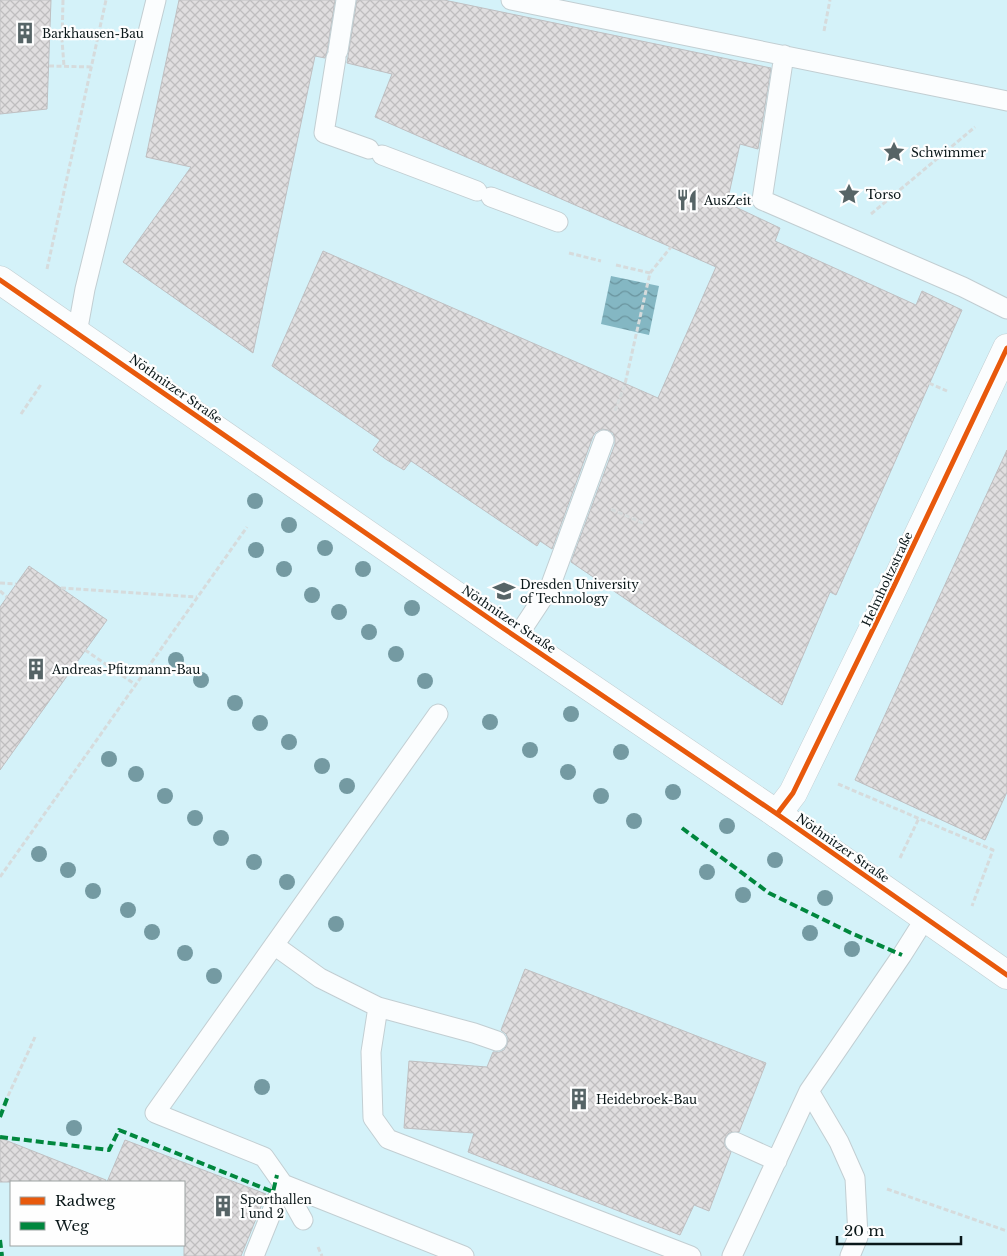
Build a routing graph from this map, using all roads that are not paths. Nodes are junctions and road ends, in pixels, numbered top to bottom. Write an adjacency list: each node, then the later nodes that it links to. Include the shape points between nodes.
1 (156, 0): 9 (lane, via 85,288)
2 (346, 0): 6 (lane, via 324,133)
3 (511, 0): 4 (lane)
4 (784, 55): 5 (lane); 8 (lane, via 762,200)
5 (1007, 101)
6 (558, 222)
7 (0, 280): 9 (street, Nöthnitzer Straße)
8 (1007, 309)
9 (77, 333): 12 (street, Nöthnitzer Straße)
10 (1007, 348): 14 (street, Helmholtzstraße, via 867,643 793,793)
11 (604, 440): 12 (lane, via 550,587)
12 (517, 637): 14 (street, Nöthnitzer Straße)
13 (438, 714): 16 (lane)
14 (778, 814): 15 (street, Nöthnitzer Straße)
15 (926, 917): 17 (street, Nöthnitzer Straße); 20 (lane)
16 (274, 945): 18 (lane, via 320,978); 23 (lane, via 155,1113 264,1157)
17 (1006, 972)
18 (378, 1007): 19 (lane); 27 (lane, via 371,1052 373,1118 388,1139)
19 (497, 1040)
20 (809, 1091): 22 (lane); 29 (lane, via 855,1178 858,1237)
21 (735, 1142): 22 (lane)
22 (777, 1161): 28 (lane)
23 (283, 1184): 24 (lane); 25 (lane); 26 (lane)
24 (303, 1220)
25 (254, 1256)
26 (464, 1256)
27 (691, 1256)
28 (732, 1256)
29 (850, 1256)

